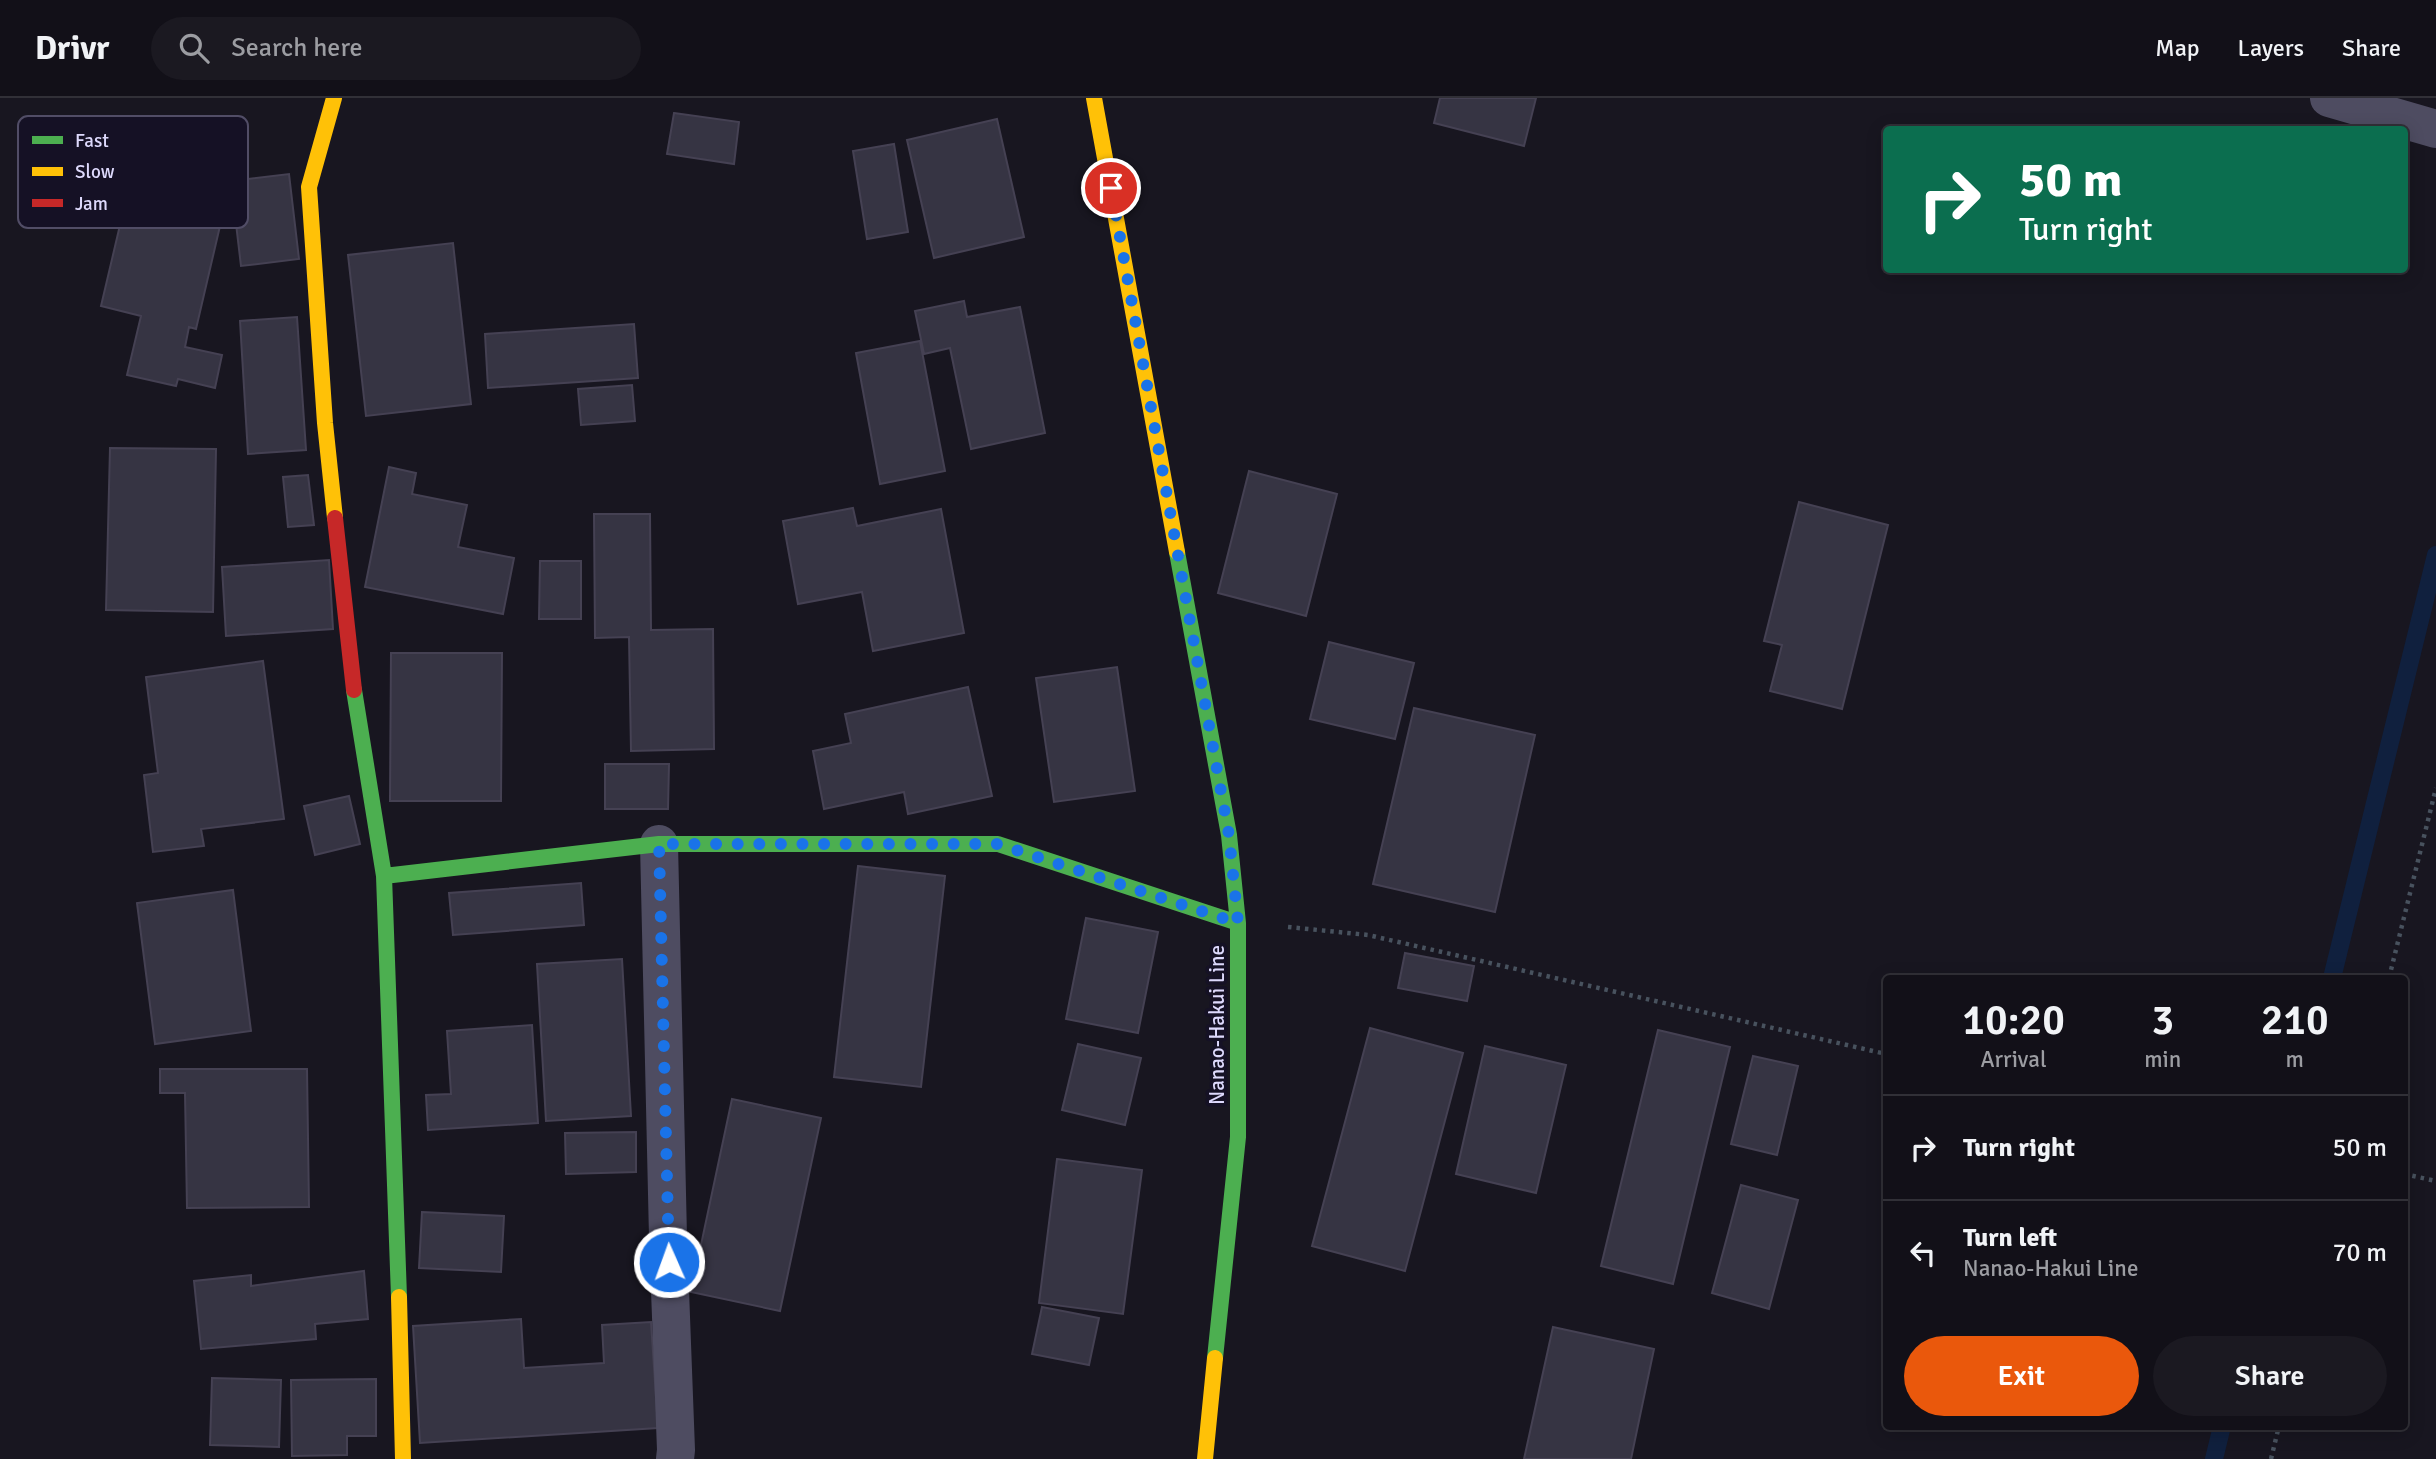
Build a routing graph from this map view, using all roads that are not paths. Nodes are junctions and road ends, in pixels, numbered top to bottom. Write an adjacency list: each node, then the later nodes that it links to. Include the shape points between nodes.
1 (334, 98): 6 (street, via 309,187 325,423 355,698)
2 (1094, 98): 7 (street, Nanao-Hakui Line, via 1229,835)
3 (2329, 98): 4 (street)
4 (2436, 129)
5 (659, 844): 6 (street); 7 (street, via 998,844); 9 (street)
6 (384, 876): 8 (street)
7 (1238, 923): 10 (street, Nanao-Hakui Line, via 1238,1137)
8 (403, 1459)
9 (675, 1459)
10 (1205, 1459)

